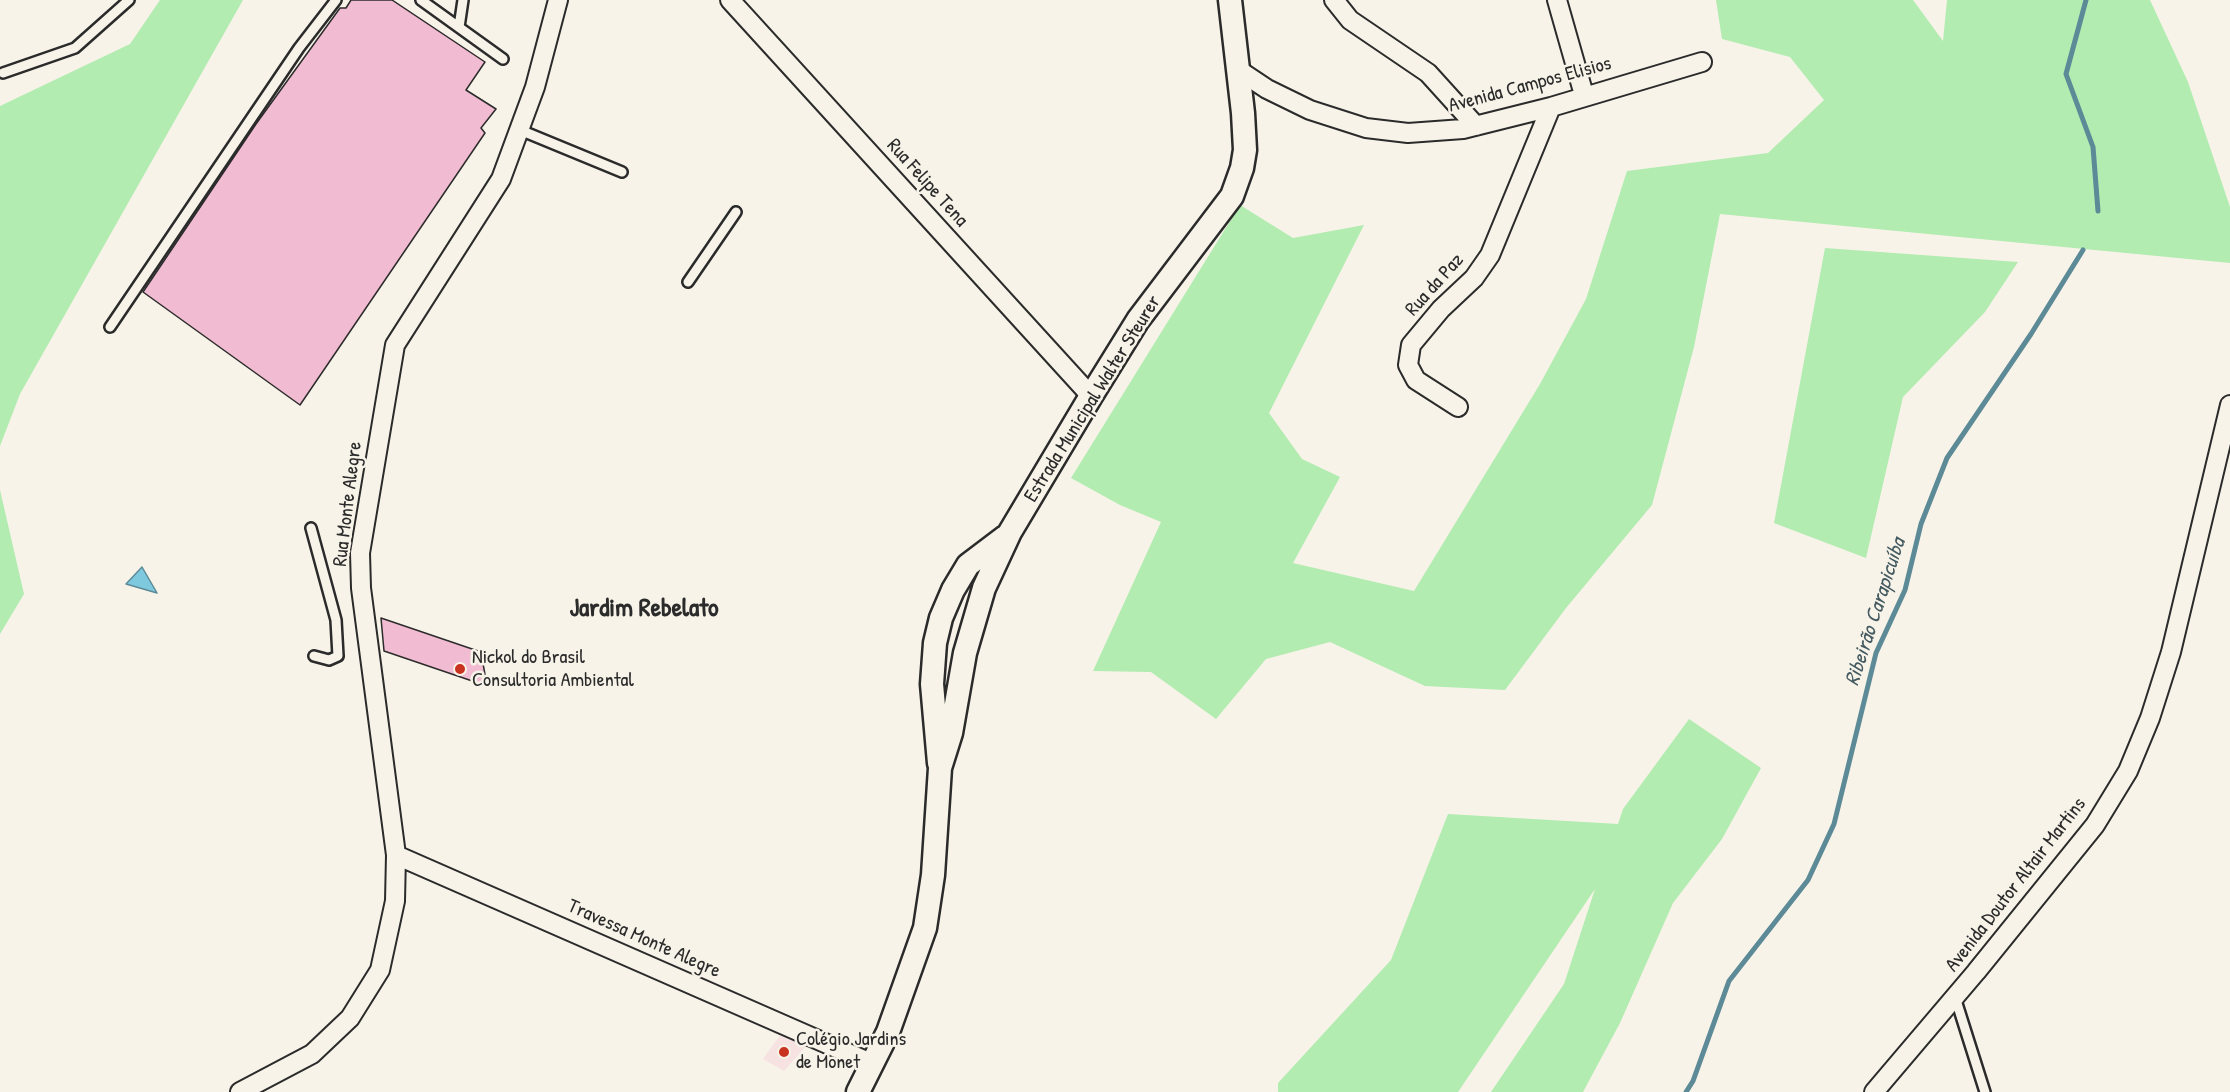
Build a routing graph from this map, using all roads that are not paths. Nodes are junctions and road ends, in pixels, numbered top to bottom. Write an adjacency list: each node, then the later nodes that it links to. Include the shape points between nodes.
1 (129, 0): 14 (lane, via 75,48)
2 (336, 0): 22 (lane, via 299,48)
3 (421, 0): 10 (lane)
4 (463, 0): 10 (lane)
5 (558, 0): 18 (street, Rua Monte Alegre)
6 (730, 0): 23 (street, Rua Felipe Tena)
7 (1230, 0): 13 (street, Estrada Municipal Walter Steurer)
8 (1334, 0): 17 (street, via 1350,20 1428,73)
9 (1557, 0): 15 (street)
10 (459, 27): 11 (lane)
11 (503, 59)
12 (1702, 62): 15 (street, Avenida Campos Elisios)
13 (1237, 69): 17 (street, Avenida Campos Elisios, via 1310,110 1366,128 1408,133); 23 (street, Estrada Municipal Walter Steurer, via 1245,150 1232,196 1138,321)
14 (3, 73)
15 (1584, 95): 16 (street, Avenida Campos Elisios)
16 (1551, 106): 17 (street, Avenida Campos Elisios); 25 (street, Rua da Paz, via 1490,255 1474,278 1411,345 1408,365 1416,380)
17 (1476, 126)
18 (520, 130): 19 (lane); 30 (street, Rua Monte Alegre, via 501,178 395,345 365,515 361,588)
19 (622, 172)
20 (736, 212): 21 (lane)
21 (688, 282)
22 (110, 327)
23 (1091, 396): 27 (street, Estrada Municipal Walter Steurer)
24 (2230, 405): 31 (street, Avenida Doutor Altair Martins, via 2171,652 2128,771 2095,825)
25 (1458, 407)
26 (311, 528): 28 (lane, via 336,620 338,646 338,656 328,660)
27 (1010, 532): 29 (street, Estrada Municipal Walter Steurer, via 984,588 965,653 951,733); 29 (street, Estrada Municipal Walter Steurer, via 968,565 941,618 932,684)
28 (314, 656)
29 (940, 768): 32 (street, Estrada Municipal Walter Steurer, via 933,875 925,928)
30 (396, 855): 32 (street, Travessa Monte Alegre); 33 (street, Rua Monte Alegre, via 395,901 380,970 350,1018 312,1054)
31 (1955, 997): 35 (street, Avenida Doutor Altair Martins); 36 (lane)
32 (873, 1064): 34 (street, Estrada Municipal Walter Steurer)
33 (240, 1092)
34 (858, 1092)
35 (1874, 1092)
36 (1985, 1092)

